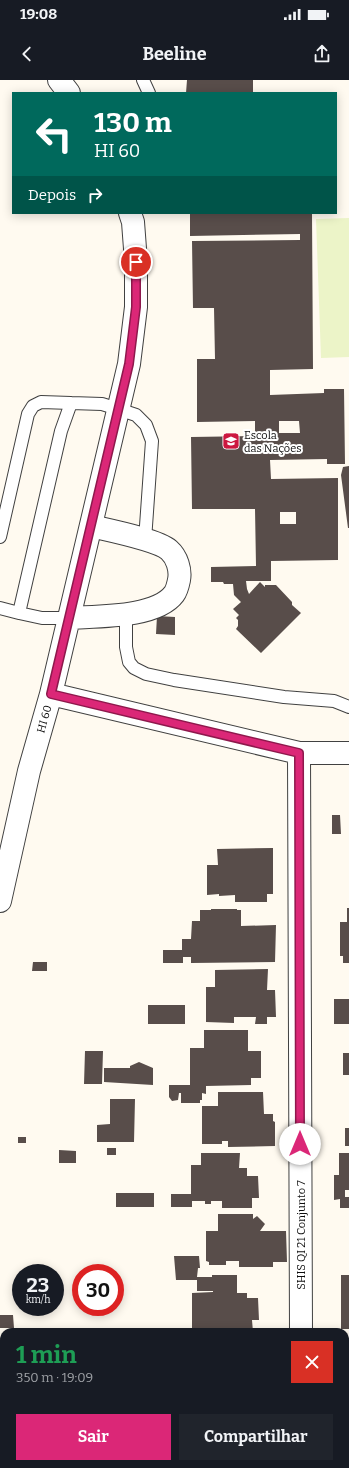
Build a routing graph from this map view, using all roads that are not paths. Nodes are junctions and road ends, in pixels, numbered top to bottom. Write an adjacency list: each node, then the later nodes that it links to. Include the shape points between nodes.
1 (59, 80): 3 (street)
2 (143, 80): 4 (lane)
3 (68, 92)
4 (149, 92)
5 (132, 215): 7 (street, via 136,307 129,364)
6 (72, 403): 7 (lane, via 102,404); 9 (lane, via 41,402 33,406 28,414); 12 (lane, via 61,431)
7 (118, 409): 8 (street); 10 (lane, via 136,415 146,425 152,442)
8 (90, 526): 10 (street); 14 (street)
9 (0, 537)
10 (145, 540): 13 (street, via 169,550 176,559 180,576 178,587 173,595 158,606 143,612)
11 (0, 608): 12 (lane)
12 (19, 613): 14 (lane, via 42,618)
13 (126, 614): 14 (street); 16 (lane, via 126,647 129,662 134,668 146,674 284,697 334,701)
14 (69, 618): 15 (street)
15 (51, 694): 17 (street, HI 60); 19 (street, HI 60, via 29,771)
16 (349, 707)
17 (299, 753): 18 (street, HI 60); 20 (street, SHIS QI 21 Conjunto 7)
18 (349, 753)
19 (0, 901)
20 (301, 1328)

